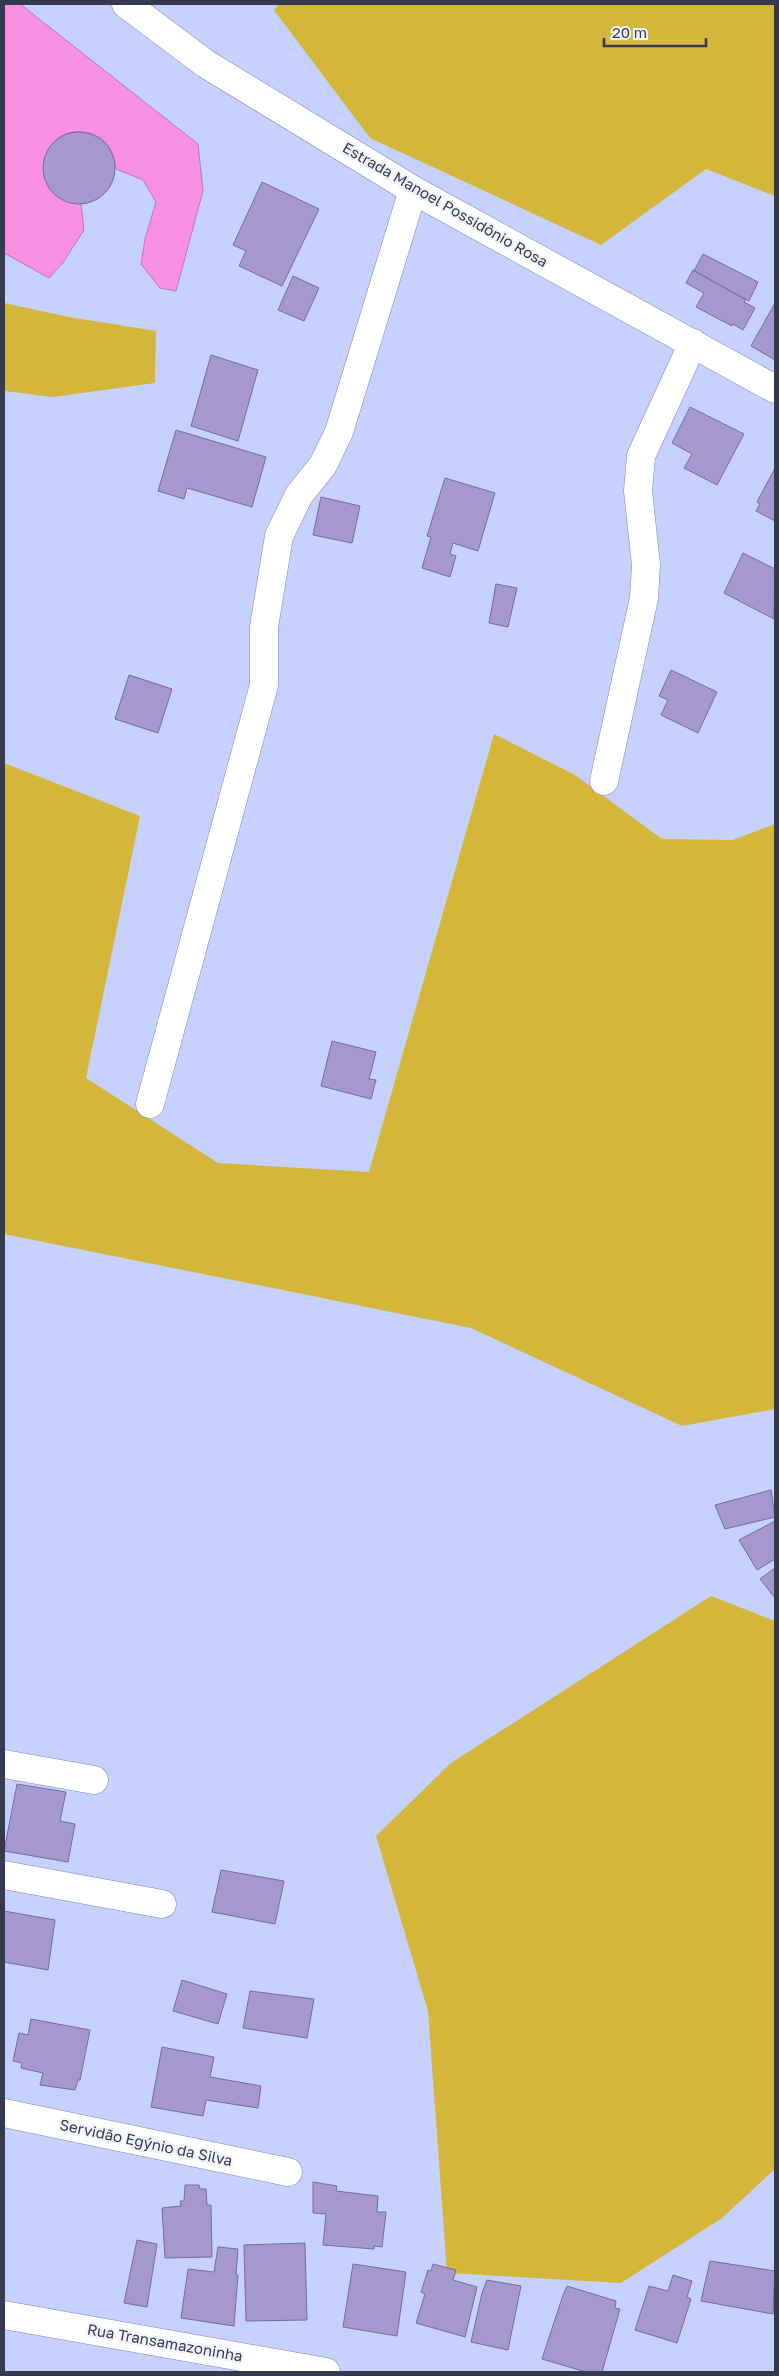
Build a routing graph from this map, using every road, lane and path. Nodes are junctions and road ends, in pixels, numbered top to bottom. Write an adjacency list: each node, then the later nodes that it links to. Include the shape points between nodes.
1 (126, 4): 2 (street, Estrada Manoel Possidônio Rosa, via 206,64)
2 (414, 190): 3 (street, Estrada Manoel Possidônio Rosa); 6 (street, via 339,432 323,465 299,495 279,536 264,627 264,684)
3 (692, 343): 4 (street, Estrada Manoel Possidônio Rosa); 5 (street, via 641,456 638,492 646,565 644,598)
4 (775, 389)
5 (604, 782)
6 (150, 1104)
7 (4, 1764): 8 (street)
8 (94, 1780)
9 (4, 1875): 10 (street)
10 (162, 1904)
11 (4, 2113): 12 (street, Servidão Egýnio da Silva)
12 (288, 2172)
13 (4, 2315): 14 (street, Rua Transamazoninha)
14 (326, 2372)

